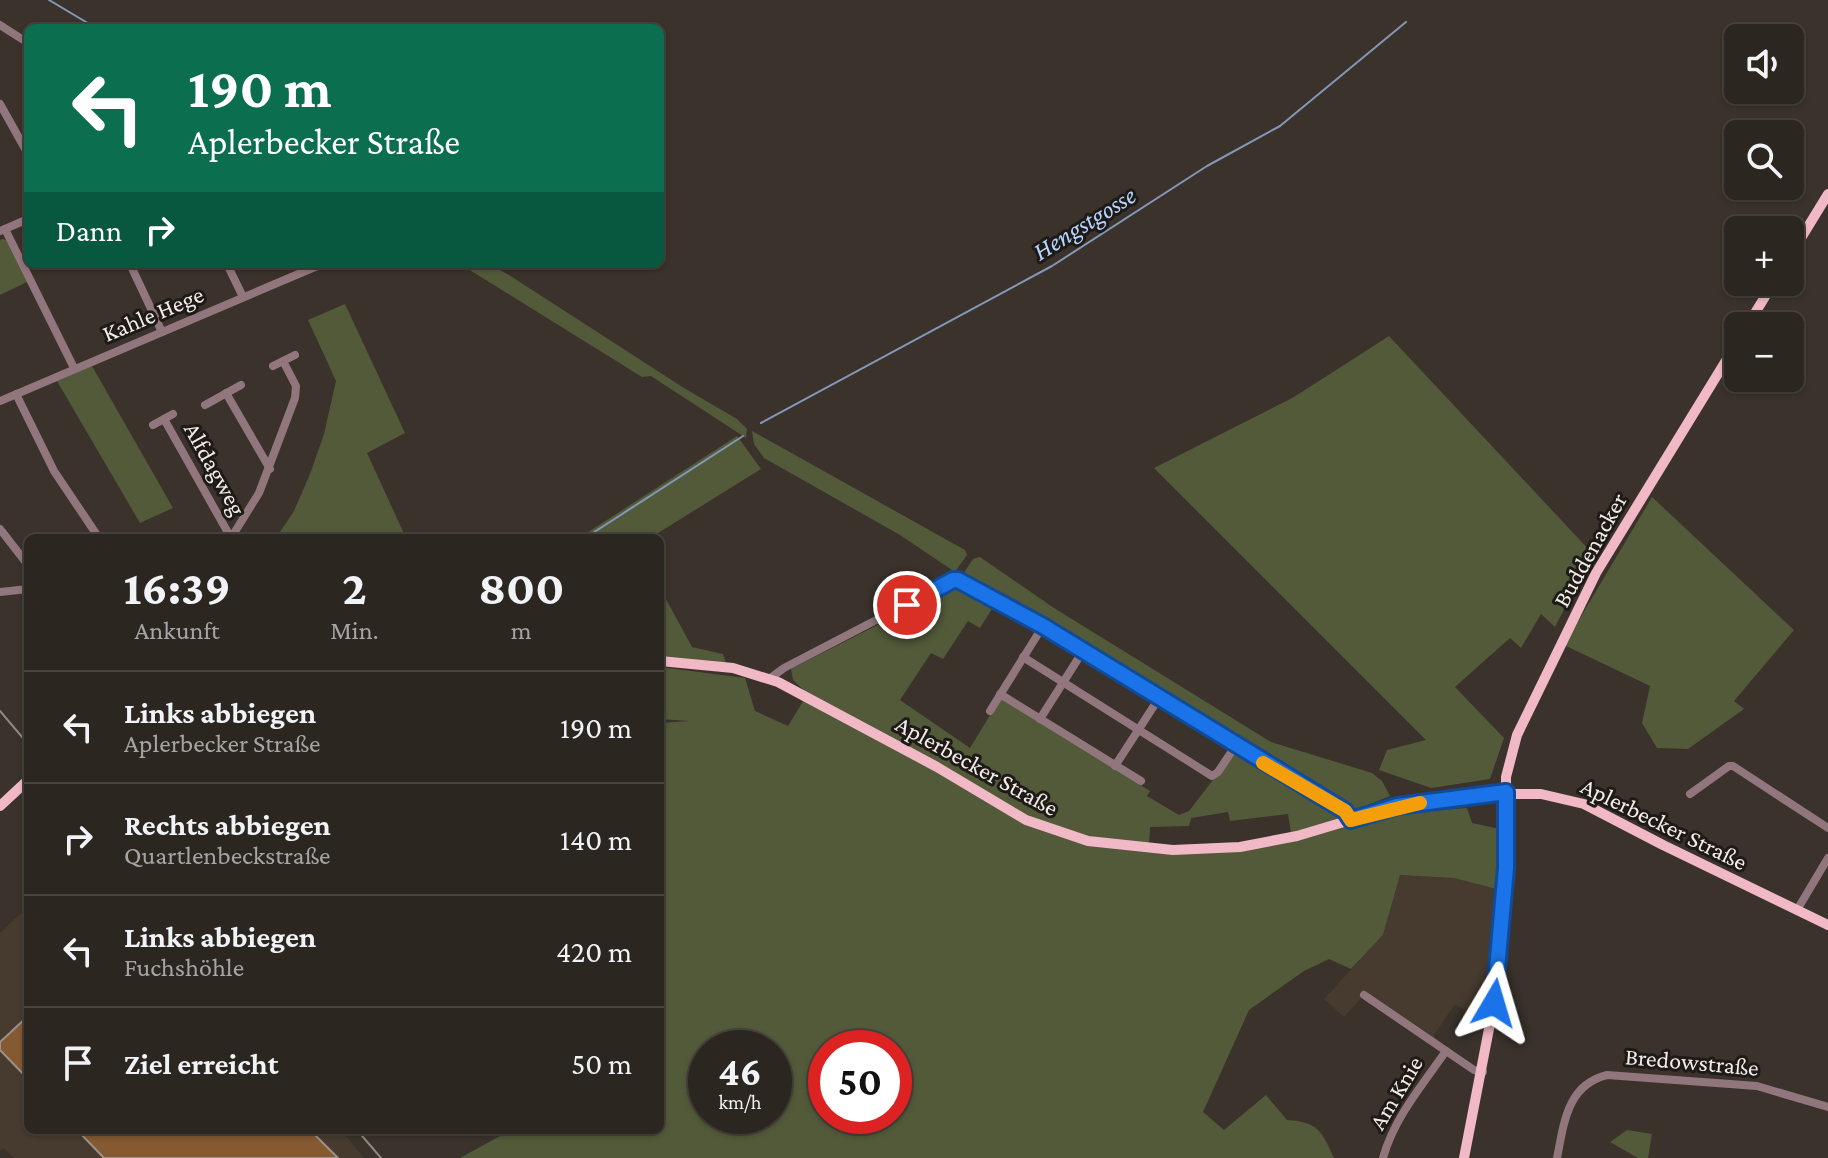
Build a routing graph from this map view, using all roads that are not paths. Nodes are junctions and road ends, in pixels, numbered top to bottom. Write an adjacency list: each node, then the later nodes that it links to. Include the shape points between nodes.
1 (0, 25): 2 (street)
2 (24, 40)
3 (0, 104): 4 (street)
4 (24, 147)
5 (1828, 194): 8 (main road)
6 (24, 221): 7 (street)
7 (3, 230): 18 (street)
8 (1804, 233)
9 (132, 268): 13 (street)
10 (229, 268): 12 (street)
11 (306, 268): 12 (street, Kahle Hege)
12 (243, 297): 13 (street, Kahle Hege)
13 (162, 332): 18 (street, Kahle Hege)
14 (295, 355): 15 (street)
15 (283, 361): 17 (street); 27 (street, via 296,386 295,398)
16 (1724, 364): 50 (main road, Buddenacker, via 1596,573 1517,735)
17 (273, 366)
18 (74, 368): 21 (street, Kahle Hege)
19 (241, 385): 20 (street)
20 (226, 393): 23 (street); 27 (street)
21 (16, 394): 22 (street, Kahle Hege); 29 (street, via 54,471)
22 (0, 401)
23 (205, 405)
24 (173, 414): 25 (street, Alfdagweg)
25 (164, 419): 26 (street, Alfdagweg); 30 (street, Alfdagweg)
26 (153, 425)
27 (270, 469): 31 (street)
28 (0, 529): 32 (street)
29 (96, 534)
30 (229, 534)
31 (233, 534)
32 (24, 560)
33 (24, 589): 34 (street)
34 (0, 592)
35 (1043, 626): 36 (street); 37 (street); 39 (street, via 953,580)
36 (1083, 651): 40 (street); 42 (street)
37 (1023, 657): 40 (street); 41 (street)
38 (664, 661): 39 (main road, Aplerbecker Straße, via 733,668)
39 (769, 679): 53 (main road, Aplerbecker Straße, via 1026,820 1068,837 1141,848 1211,850 1282,839)
40 (1063, 683): 44 (street); 45 (street)
41 (1000, 694): 43 (street); 44 (street)
42 (1159, 698): 45 (street); 46 (street)
43 (990, 711)
44 (1040, 719): 47 (street)
45 (1138, 730): 46 (street, via 1212,776); 47 (street)
46 (1236, 745): 53 (street, via 1345,811)
47 (1115, 766): 48 (street)
48 (1141, 781)
49 (24, 784): 52 (main road)
50 (1506, 792): 53 (main road, Aplerbecker Straße, via 1397,806); 56 (main road, Aplerbecker Straße, via 1552,795 1584,804); 60 (main road, Buddenacker, via 1500,957)
51 (1690, 794): 54 (street, via 1733,766)
52 (0, 806)
53 (1351, 820)
54 (1828, 828)
55 (1828, 858): 56 (street)
56 (1797, 910): 57 (main road, Aplerbecker Straße)
57 (1828, 925)
58 (1364, 995): 59 (street)
59 (1446, 1051): 60 (street); 62 (street, Am Knie, via 1388,1140)
60 (1483, 1072): 63 (main road, Buddenacker)
61 (1828, 1107): 64 (street, Bredowstraße, via 1757,1086 1607,1075 1586,1084 1572,1101)
62 (1383, 1158)
63 (1464, 1158)
64 (1557, 1158)

